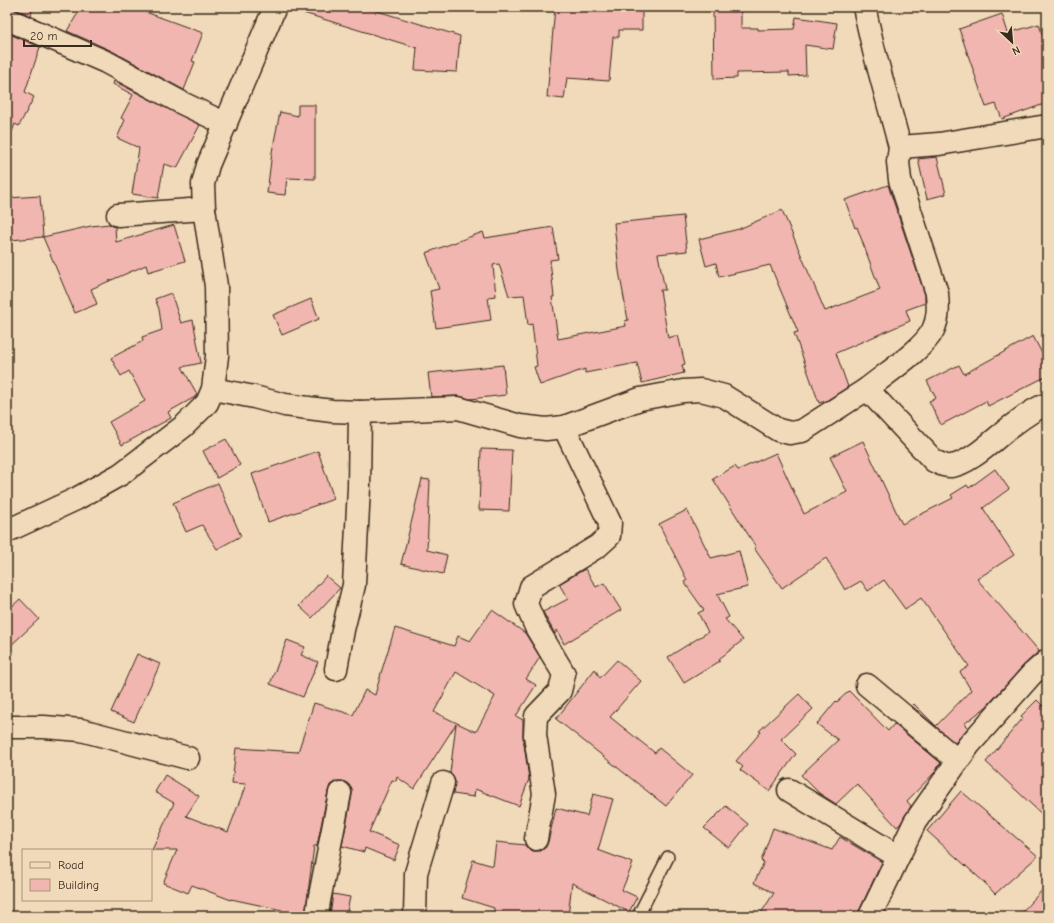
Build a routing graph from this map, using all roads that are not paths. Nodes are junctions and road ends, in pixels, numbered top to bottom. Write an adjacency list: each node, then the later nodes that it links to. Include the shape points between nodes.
1 (275, 7): 4 (street)
2 (864, 7): 6 (street)
3 (7, 19): 4 (street, via 117,68)
4 (226, 124): 7 (street, via 208,165 203,184)
5 (1047, 126): 6 (street, via 939,144)
6 (900, 147): 10 (street, via 900,180 936,293 937,317 933,330 924,344)
7 (204, 209): 8 (street); 9 (street, via 216,286 217,356)
8 (118, 215)
9 (213, 389): 12 (street, via 285,405 332,412); 14 (street, via 207,403 184,426 121,474 76,499)
10 (867, 389): 11 (street, via 934,461 951,466 977,453 1013,424); 13 (street, via 802,431 790,433 778,430 724,396 701,390 640,399)
11 (1047, 404)
12 (360, 412): 13 (street, via 458,408 520,426 546,429); 15 (street, via 354,585)
13 (564, 427): 24 (street, via 610,523 609,536 598,546 530,588 526,604 564,674 560,691 536,716 535,735 544,794)
14 (7, 531)
15 (336, 669)
16 (1042, 673): 20 (street, via 969,745)
17 (867, 685): 20 (street)
18 (7, 726): 19 (street, via 81,730)
19 (188, 758)
20 (958, 761): 25 (street, via 914,822)
21 (443, 783): 28 (street, via 416,873)
22 (789, 790): 25 (street)
23 (340, 793): 27 (street)
24 (536, 840)
25 (897, 856): 30 (street)
26 (668, 857): 29 (lane)
27 (317, 916)
28 (415, 916)
29 (638, 916)
30 (870, 916)

